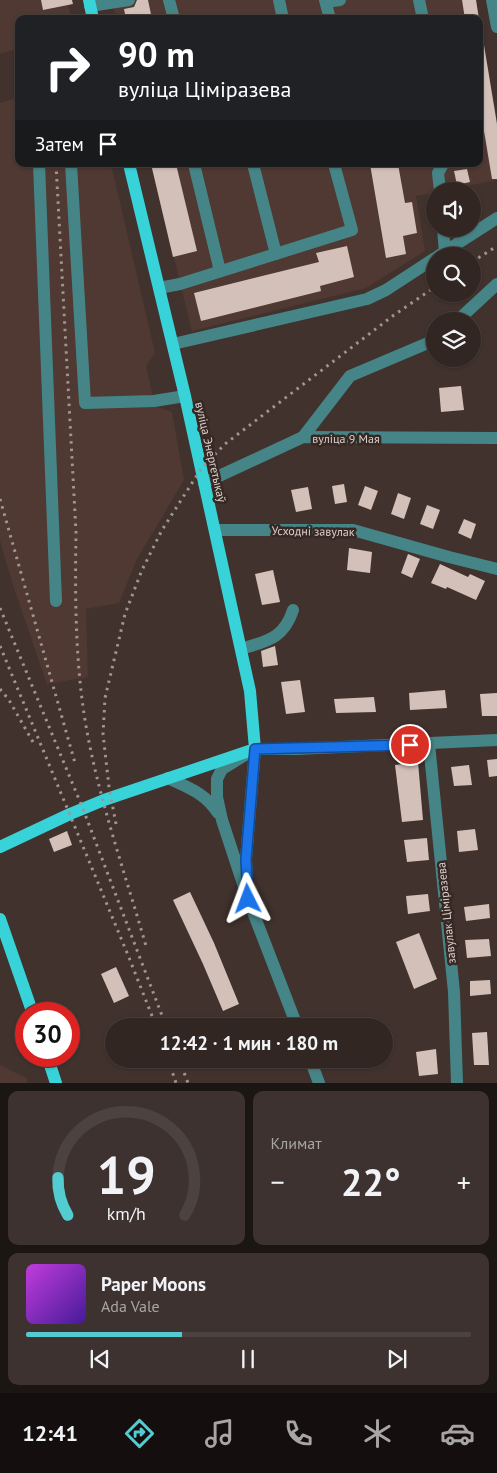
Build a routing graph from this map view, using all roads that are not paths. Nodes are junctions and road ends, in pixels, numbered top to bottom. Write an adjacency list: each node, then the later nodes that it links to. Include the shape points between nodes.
1 (129, 0): 8 (street)
2 (169, 0): 9 (street)
3 (278, 0): 10 (street)
4 (340, 0): 7 (street)
5 (419, 0): 12 (street)
6 (492, 0): 13 (street)
7 (326, 1): 11 (street)
8 (90, 3)
9 (173, 15)
10 (282, 15)
11 (329, 15)
12 (422, 15)
13 (497, 27)
14 (39, 167): 38 (street)
15 (71, 167): 32 (street, via 85,403 154,401)
16 (130, 167): 28 (main road, вуліца Энергетыкаў)
17 (195, 167): 26 (street)
18 (254, 167): 24 (street)
19 (335, 167): 24 (street, via 352,230)
20 (441, 167): 21 (street)
21 (439, 182)
22 (497, 218): 23 (street)
23 (452, 247)
24 (276, 254): 26 (street)
25 (426, 264): 30 (street, via 367,299)
26 (220, 271): 28 (street)
27 (497, 284): 29 (street)
28 (159, 288): 30 (main road, вуліца Энергетыкаў)
29 (467, 312)
30 (173, 344): 32 (main road, вуліца Энергетыкаў)
31 (426, 344): 33 (street, via 350,376)
32 (185, 396): 35 (main road, вуліца Энергетыкаў)
33 (303, 437): 34 (street, вуліца 9 Мая); 35 (street, вуліца 9 Мая)
34 (497, 438)
35 (204, 483): 36 (main road, вуліца Энергетыкаў)
36 (214, 530): 37 (street, Усходні завулак, via 353,530); 40 (main road, вуліца Энергетыкаў)
37 (497, 569)
38 (56, 601)
39 (293, 610): 40 (street, via 289,624 275,637)
40 (241, 649): 43 (main road, вуліца Энергетыкаў, via 250,691)
41 (497, 740): 42 (street)
42 (429, 744): 43 (street); 55 (street, завулак Ціміразева, via 454,992)
43 (255, 749): 44 (main road); 45 (street, via 222,768 217,779); 47 (street, via 246,859)
44 (168, 778): 45 (street, via 210,801); 46 (main road, via 70,814)
45 (222, 820): 47 (street)
46 (0, 847)
47 (248, 899): 50 (street)
48 (0, 919): 49 (main road)
49 (29, 1002)
50 (294, 1018)
51 (51, 1067): 53 (main road)
52 (313, 1068): 54 (street)
53 (56, 1083)
54 (319, 1083)
55 (457, 1083)

